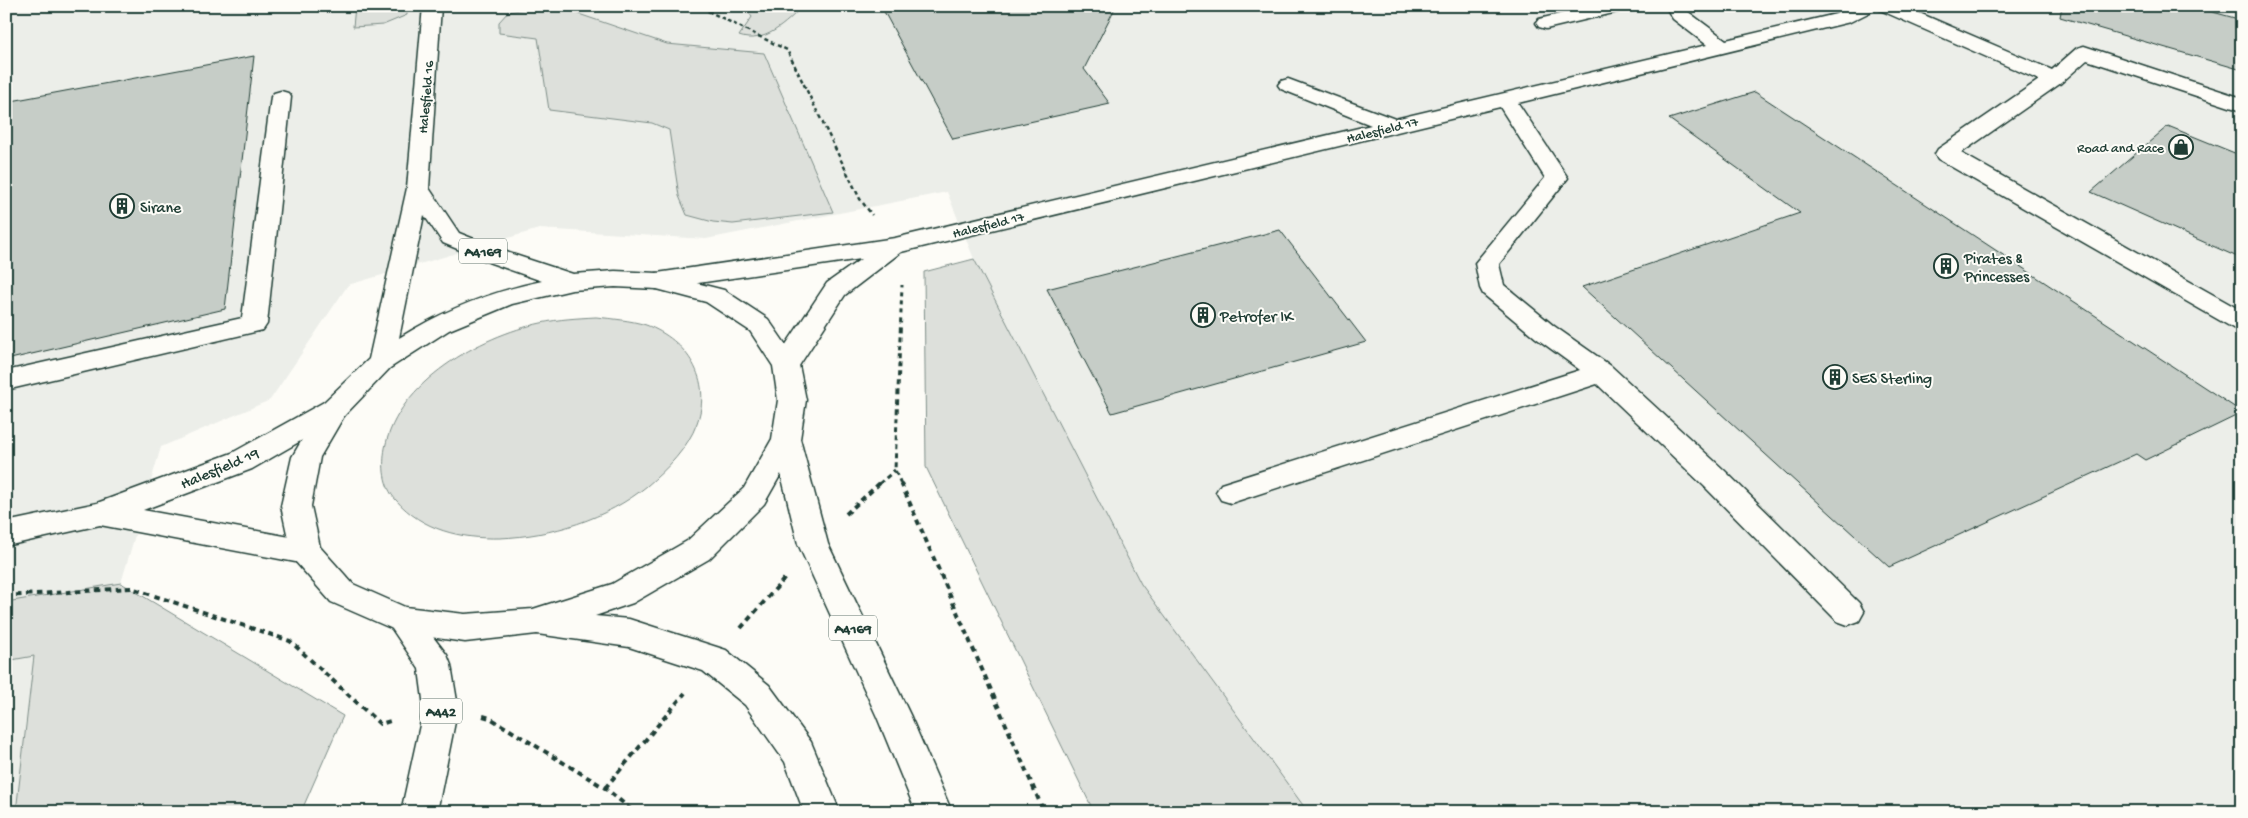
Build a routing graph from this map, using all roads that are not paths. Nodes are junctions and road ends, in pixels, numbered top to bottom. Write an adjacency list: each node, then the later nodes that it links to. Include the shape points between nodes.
1 (432, 6): 14 (main road, Halesfield 16)
2 (1618, 6): 6 (main road)
3 (1674, 6): 7 (main road, via 1680,15)
4 (1867, 6): 7 (main road, Halesfield 17, via 1843,18)
5 (1887, 6): 8 (main road)
6 (1546, 23)
7 (1722, 47): 11 (main road, Halesfield 17)
8 (2054, 79): 12 (main road, via 2084,52); 18 (main road, via 1946,154)
9 (1288, 85): 13 (main road)
10 (281, 97): 22 (main road, via 254,324)
11 (1505, 99): 13 (main road, Halesfield 17); 21 (main road, via 1557,178 1487,264 1492,288)
12 (2242, 104)
13 (1393, 126): 15 (main road, Halesfield 17)
14 (418, 188): 17 (main road, A4169, via 451,238); 19 (main road, Halesfield 16)
15 (895, 246): 16 (main road, Halesfield 17); 20 (main road, via 836,289)
16 (658, 281): 17 (main road); 20 (main road, via 715,296 759,325)
17 (572, 282): 19 (main road, via 505,297 440,324)
18 (2242, 322)
19 (381, 362): 23 (main road)
20 (786, 365): 24 (main road, via 792,400)
21 (1602, 373): 25 (main road); 29 (main road, via 1714,478)
22 (6, 382)
23 (334, 409): 26 (main road, Halesfield 19, via 242,461); 28 (main road, via 306,457 296,506)
24 (786, 439): 31 (main road, via 754,496 698,550 622,594); 34 (main road, A4169, via 813,544 894,717)
25 (1231, 492)
26 (100, 514): 27 (main road, Halesfield 19); 28 (main road, Halesfield 19)
27 (6, 534)
28 (306, 552): 30 (main road, via 342,594)
29 (1848, 612)
30 (402, 620): 31 (main road, via 465,628); 32 (main road, A442, via 435,665 442,708)
31 (532, 622): 33 (main road, via 629,633 714,660 757,695 800,754)
32 (419, 812)
33 (822, 812)
34 (934, 812)

